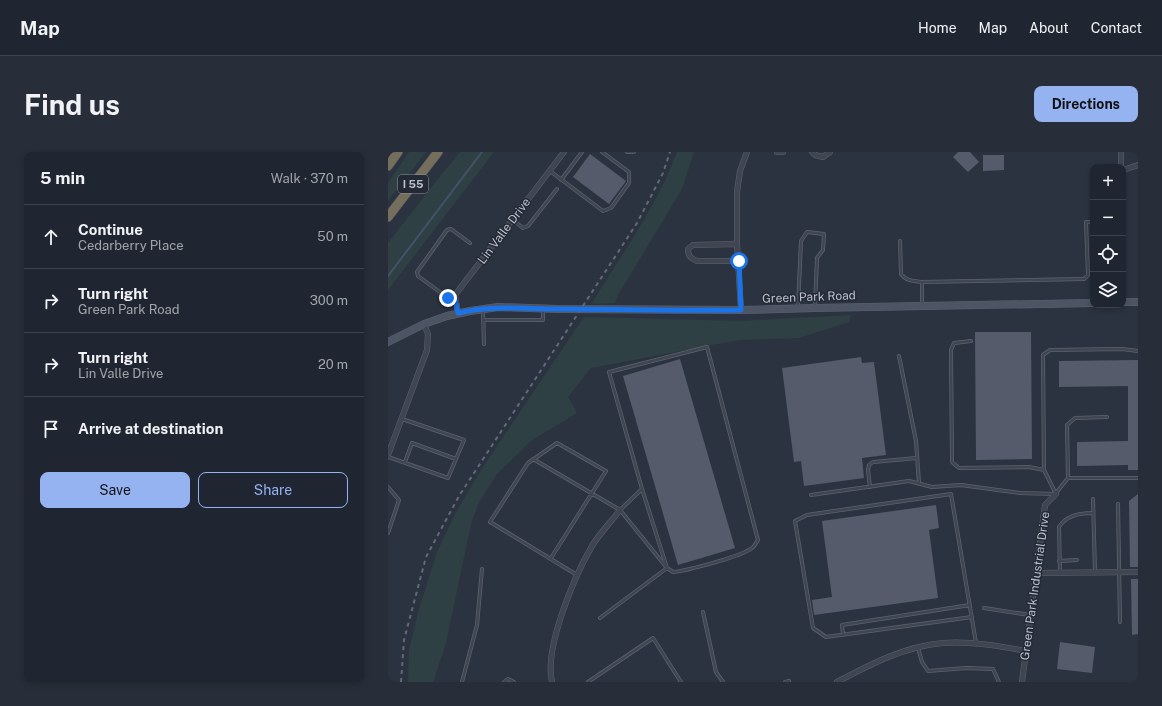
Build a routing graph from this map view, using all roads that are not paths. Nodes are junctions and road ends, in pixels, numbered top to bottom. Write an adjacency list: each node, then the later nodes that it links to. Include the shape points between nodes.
1 (398, 152): 16 (highway, I 55)
2 (438, 152): 21 (highway, I 55)
3 (564, 152): 18 (street, Lin Valle Drive)
4 (582, 152): 19 (lane)
5 (602, 152): 19 (lane, via 629,172 629,183 611,208 603,211)
6 (627, 152): 7 (lane)
7 (634, 152)
8 (747, 152): 26 (street, via 740,171 737,192)
9 (777, 152): 10 (street)
10 (783, 152)
11 (812, 152): 12 (street, via 823,157)
12 (830, 152)
13 (1121, 152): 14 (street)
14 (1122, 164)
15 (1138, 165): 17 (street)
16 (388, 166)
17 (1126, 169)
18 (549, 171): 19 (lane); 22 (street, Lin Valle Drive)
19 (561, 180)
20 (557, 189): 22 (lane, via 528,226 523,228)
21 (388, 217)
22 (512, 220): 29 (street, Lin Valle Drive, via 455,295)
23 (1090, 222): 28 (lane, via 1086,222 1088,275 1084,279)
24 (900, 241): 28 (lane, via 901,274 910,281)
25 (470, 243): 29 (lane, via 451,229 448,230 418,272 418,276 448,298)
26 (737, 244): 27 (street); 27 (street, via 693,245 688,249 688,254 691,259 697,261)
27 (739, 261): 38 (street)
28 (922, 282): 33 (lane)
29 (455, 299): 39 (street)
30 (1126, 302): 31 (street)
31 (1138, 302)
32 (1090, 303): 33 (street, Green Park Road)
33 (922, 306): 35 (street, Green Park Road)
34 (798, 308): 35 (street, Green Park Road); 35 (lane, via 801,241 807,232 824,234 823,250 817,258); 38 (street, Green Park Road)
35 (814, 308)
36 (483, 309): 37 (street, Green Park Road); 39 (street, Green Park Road); 40 (lane)
37 (543, 309): 38 (street, Green Park Road); 40 (lane, via 543,320)
38 (741, 310)
39 (458, 313): 41 (street, Green Park Road)
40 (483, 320): 44 (lane)
41 (424, 324): 42 (street, Green Park Road); 48 (street, via 428,334 427,350)
42 (388, 342)
43 (971, 342): 54 (lane, via 954,342 951,350 952,462 959,468 1028,467)
44 (484, 344)
45 (1138, 351): 54 (lane, via 1050,350 1043,355)
46 (899, 356): 50 (lane)
47 (1107, 417): 55 (lane, via 1075,418 1067,425)
48 (401, 419): 49 (street); 51 (lane, via 464,440)
49 (388, 456): 53 (lane)
50 (917, 458): 57 (lane); 59 (lane, via 873,462 868,470)
51 (456, 459): 53 (lane, via 448,478); 53 (lane, via 412,443)
52 (533, 459): 61 (lane); 61 (lane, via 557,444 606,471); 69 (lane, via 490,522)
53 (405, 463)
54 (1044, 470): 62 (lane)
55 (1068, 478): 56 (lane); 62 (lane)
56 (1138, 478)
57 (919, 483): 59 (lane, via 909,481); 62 (lane)
58 (388, 487): 68 (lane, via 399,500)
59 (870, 487): 63 (lane)
60 (642, 489): 66 (lane); 72 (lane); 72 (lane, via 609,372 707,347 758,540 752,548 739,555 683,571 673,572)
61 (592, 494): 66 (lane); 69 (lane)
62 (1056, 494): 78 (street, Green Park Industrial Drive, via 1045,505)
63 (811, 495)
64 (1093, 499): 67 (lane)
65 (1118, 504): 76 (lane)
66 (620, 510): 72 (lane); 79 (street, via 592,545)
67 (1093, 513): 71 (lane, via 1079,513 1061,524 1058,529); 75 (lane)
68 (388, 533)
69 (551, 558): 79 (lane)
70 (1077, 560): 71 (lane)
71 (1059, 561): 74 (lane)
72 (667, 568): 85 (lane)
73 (482, 569): 91 (lane, via 477,625)
74 (1060, 572): 75 (street); 78 (street)
75 (1095, 572): 76 (street)
76 (1119, 572): 77 (street); 86 (lane)
77 (1138, 572)
78 (1036, 573): 83 (street, Green Park Industrial Drive)
79 (578, 575): 94 (street, via 556,632 550,672)
80 (970, 605): 84 (lane); 87 (lane, via 842,625); 87 (lane, via 950,494 807,515 795,520 813,628 826,637)
81 (984, 608): 83 (lane)
82 (703, 612): 97 (lane, via 716,672)
83 (1031, 615): 90 (street, Green Park Industrial Drive)
84 (972, 617): 87 (lane); 88 (lane)
85 (600, 618)
86 (1120, 622)
87 (843, 634)
88 (976, 643): 89 (street, via 942,643); 90 (street)
89 (918, 648): 98 (street, via 873,663); 99 (lane, via 928,671 993,669)
90 (1026, 651): 100 (street, Green Park Industrial Drive)
91 (462, 682)
92 (504, 682): 93 (lane, via 508,679)
93 (514, 682)
94 (552, 682)
95 (588, 682): 96 (lane, via 653,638)
96 (681, 682)
97 (723, 682)
98 (836, 682)
99 (999, 682)
100 (1022, 682)

